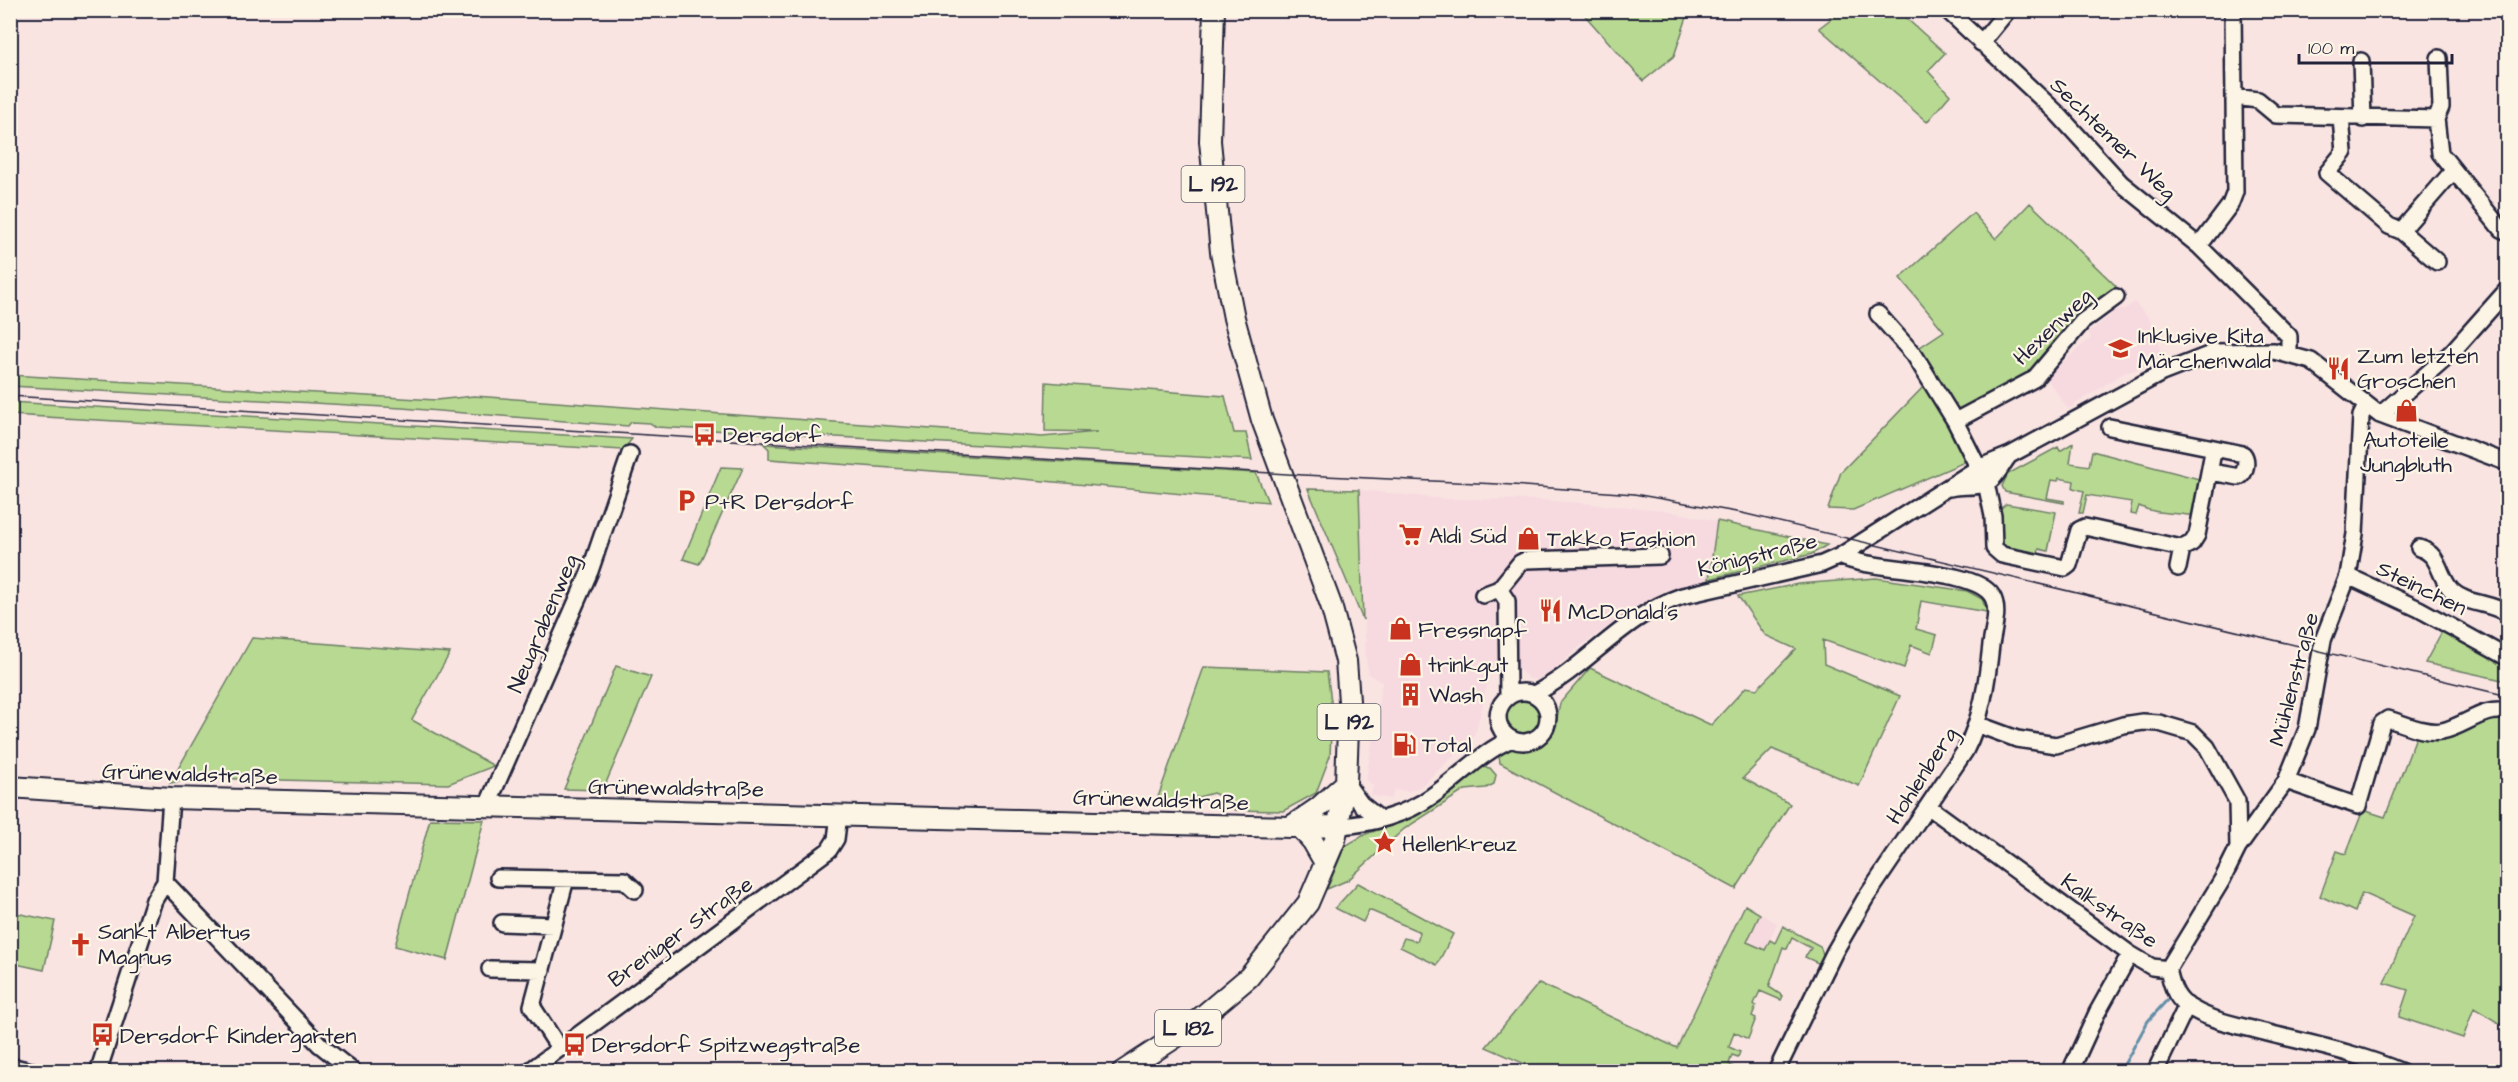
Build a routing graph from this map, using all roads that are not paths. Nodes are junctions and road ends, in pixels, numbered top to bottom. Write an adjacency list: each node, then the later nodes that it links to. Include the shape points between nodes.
1 (1214, 10): 52 (main road, L 192, via 1210,141 1226,283 1262,420 1331,605 1344,652 1349,701)
2 (1947, 10): 5 (street, Sechtemer Weg)
3 (2008, 10): 5 (street)
4 (2233, 10): 8 (street)
5 (1981, 43): 15 (street, Sechtemer Weg, via 2057,113 2121,183)
6 (2439, 58): 11 (street, via 2440,107)
7 (2361, 61): 10 (street)
8 (2234, 97): 9 (street, via 2258,100 2276,115); 15 (street, via 2233,197)
9 (2341, 118): 10 (street); 13 (street, via 2344,152 2327,173 2389,226)
10 (2363, 119): 11 (street)
11 (2436, 119): 12 (street, via 2440,153)
12 (2453, 171): 13 (street); 14 (street, via 2501,229)
13 (2401, 231): 16 (street)
14 (2508, 232)
15 (2199, 246): 20 (street, Sechtemer Weg, via 2289,336)
16 (2437, 262)
17 (2508, 289): 22 (street, via 2452,352)
18 (2116, 297): 23 (street, Hexenweg, via 2082,322 2034,379)
19 (1878, 314): 23 (street, via 1915,356)
20 (2289, 353): 21 (street, Königstraße, via 2311,361); 27 (street, Königstraße, via 2230,350 2190,360)
21 (2366, 406): 22 (street, Königstraße); 38 (street, Mühlenstraße, via 2361,416 2355,534)
22 (2380, 415): 28 (street, Königstraße)
23 (1955, 421): 29 (street)
24 (2110, 427): 25 (street)
25 (2209, 447): 30 (street, via 2213,458); 30 (street, via 2243,454 2246,460 2239,477)
26 (630, 454): 56 (street, Neugrabenweg, via 590,571)
27 (2010, 455): 29 (street, Königstraße); 31 (street, Königstraße)
28 (2508, 463)
29 (1978, 468): 31 (street); 32 (street, Königstraße)
30 (2211, 472): 33 (street, via 2195,539)
31 (1986, 483): 32 (street, Königstraße); 33 (street, via 1994,516 1994,548 2002,555 2065,568 2070,565 2079,530 2085,527)
32 (1944, 490): 35 (street, Königstraße)
33 (2182, 548): 37 (street)
34 (2425, 548): 41 (street, via 2435,558 2453,592)
35 (1840, 555): 43 (street, Königstraße, via 1822,564 1661,603 1627,624); 47 (street, Hohlenberg, via 1854,563 1890,565 1965,580 1992,595 1995,608)
36 (1660, 556): 39 (street, via 1527,560)
37 (2178, 568)
38 (2348, 576): 42 (street, Steinchen, via 2419,609); 51 (street, Mühlenstraße, via 2323,640 2307,729)
39 (1499, 589): 40 (street); 44 (street, via 1507,601 1509,664)
40 (1482, 595)
41 (2508, 614)
42 (2508, 658)
43 (1583, 662): 44 (street, Königstraße); 45 (street, Königstraße)
44 (1522, 694): 45 (street); 48 (street, Königstraße, via 1498,710)
45 (1547, 709): 49 (street, Königstraße, via 1542,733 1528,741)
46 (2508, 712): 51 (street, via 2494,709 2442,731 2429,732 2388,719 2382,723 2358,807)
47 (1979, 725): 55 (street, via 2017,739 2056,745 2123,725 2151,723 2177,727 2193,733 2207,747); 57 (street, Hohlenberg)
48 (1500, 727): 49 (street); 50 (street, Königstraße)
49 (1512, 739): 50 (street, Königstraße)
50 (1479, 757): 60 (street, Königstraße, via 1431,797)
51 (2286, 781): 59 (street, Mühlenstraße)
52 (1346, 783): 60 (street, via 1361,804); 61 (main road, L 192); 62 (main road)
53 (10, 787): 54 (main road, Grünewaldstraße)
54 (171, 798): 56 (main road, Grünewaldstraße); 67 (street)
55 (2237, 801): 59 (street); 63 (street)
56 (487, 806): 58 (main road, Grünewaldstraße)
57 (1929, 807): 71 (street, Kalkstraße); 83 (street, Hohlenberg, via 1865,899)
58 (839, 815): 62 (main road, Grünewaldstraße); 76 (street, Breniger Straße, via 836,839 829,850)
59 (2261, 818): 63 (street, Mühlenstraße)
60 (1380, 819): 61 (street, Königstraße)
61 (1340, 826): 62 (main road, Grünewaldstraße); 64 (main road, L 182)
62 (1295, 827): 64 (main road, via 1313,842)
63 (2238, 848): 73 (street, Mühlenstraße)
64 (1325, 863): 82 (main road, L 182, via 1308,903 1249,977 1185,1031)
65 (498, 878): 66 (street)
66 (566, 879): 68 (street, via 624,880); 70 (street)
67 (165, 882): 79 (street, via 154,900); 80 (street, via 320,1044)
68 (635, 890)
69 (502, 924): 70 (street)
70 (554, 925): 74 (street)
71 (2130, 954): 73 (street, Kalkstraße, via 2152,967); 84 (street)
72 (490, 969): 74 (street)
73 (2168, 969): 75 (street, Kalkstraße, via 2171,985)
74 (542, 970): 76 (street, via 532,1006)
75 (2187, 1005): 85 (street); 86 (street, Kalkstraße, via 2218,1020)
76 (559, 1048): 81 (street, Breniger Straße)
77 (10, 1066): 78 (street)
78 (35, 1071)
79 (98, 1071)
80 (354, 1071)
81 (528, 1071)
82 (1122, 1071)
83 (1776, 1071)
84 (2070, 1071)
85 (2155, 1071)
86 (2402, 1071)

